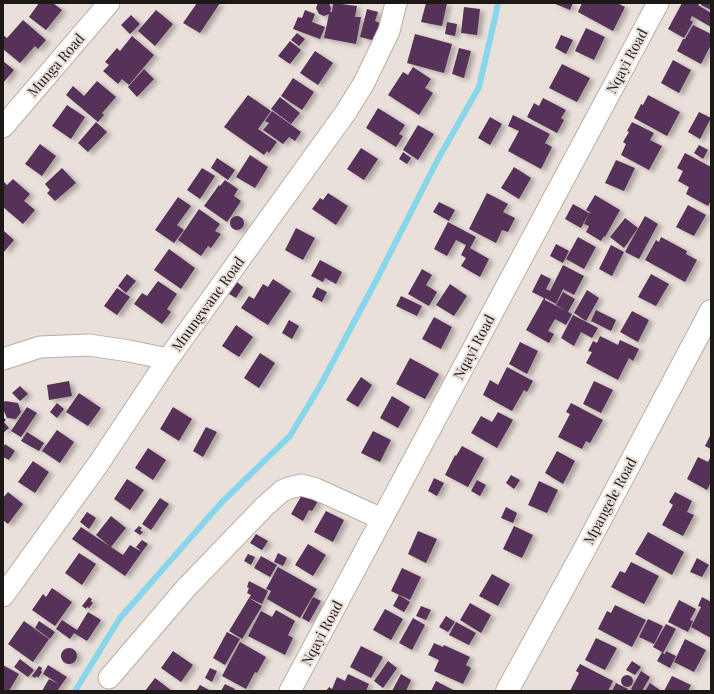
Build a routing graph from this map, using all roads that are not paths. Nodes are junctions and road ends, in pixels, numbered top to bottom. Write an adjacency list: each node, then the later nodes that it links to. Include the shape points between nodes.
1 (109, 3): 4 (street, Munga Road)
2 (396, 3): 7 (street, Mnungwane Road, via 389,31 364,83 346,112)
3 (658, 3): 8 (street, Nqayi Road)
4 (3, 127)
5 (711, 311): 12 (street, Mpangele Road)
6 (3, 359): 7 (street, via 40,347 90,346)
7 (168, 359): 9 (street, Mnungwane Road, via 99,463)
8 (382, 519): 10 (street, via 306,485 301,484 282,491 186,588); 11 (street, Nqayi Road)
9 (3, 596)
10 (109, 678)
11 (290, 691)
12 (507, 691)

